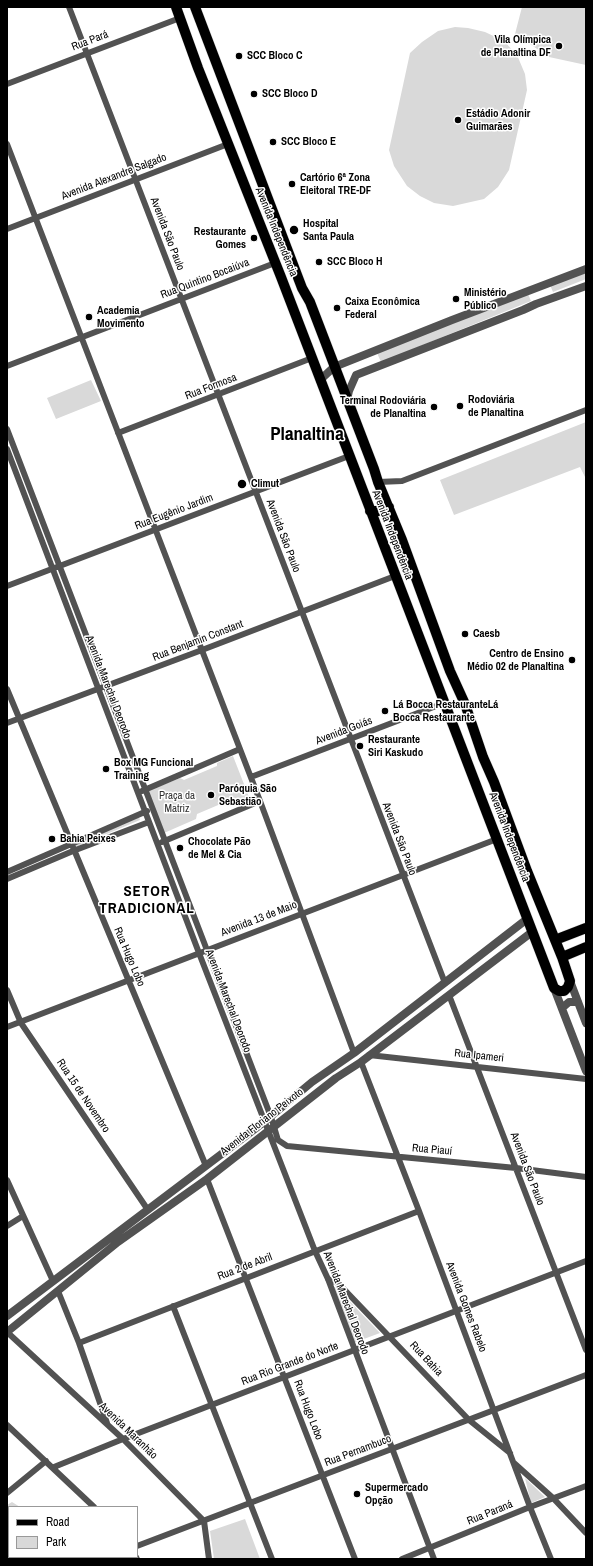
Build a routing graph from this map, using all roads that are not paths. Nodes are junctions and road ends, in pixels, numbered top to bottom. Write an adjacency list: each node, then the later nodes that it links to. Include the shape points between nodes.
1 (69, 7): 5 (street, Avenida São Paulo)
2 (176, 7): 4 (main road, Avenida Independência)
3 (195, 7): 6 (main road, Avenida Independência)
4 (180, 18): 5 (street, Rua Pará); 7 (main road, Avenida Independência)
5 (86, 53): 9 (street, Rua Pará); 13 (street, Avenida São Paulo)
6 (216, 62): 7 (main road, via 206,70); 8 (main road, Avenida Independência)
7 (198, 68): 10 (main road, Avenida Independência)
8 (222, 78): 10 (main road, via 211,76); 19 (main road, Avenida Independência)
9 (7, 84)
10 (205, 84): 12 (main road, Avenida Independência)
11 (7, 144): 14 (street)
12 (228, 144): 13 (street, Avenida Alexandre Salgado); 16 (main road, Avenida Independência)
13 (135, 180): 14 (street, Avenida Alexandre Salgado); 26 (street, Avenida São Paulo)
14 (36, 218): 15 (street, Avenida Alexandre Salgado); 28 (street)
15 (7, 229)
16 (275, 263): 18 (main road, Avenida Independência); 26 (street, Rua Quintino Bocaiúva)
17 (586, 269): 20 (street)
18 (281, 277): 19 (main road); 24 (main road, Avenida Independência)
19 (298, 277): 22 (main road, Avenida Independência)
20 (548, 283): 23 (street); 25 (street, via 546,292)
21 (586, 286): 25 (street)
22 (302, 288): 24 (main road, via 294,287); 33 (main road, Avenida Independência, via 310,302)
23 (531, 290): 27 (street, via 536,296); 29 (street)
24 (287, 293): 30 (main road, Avenida Independência)
25 (553, 297): 27 (street)
26 (181, 299): 28 (street, Rua Quintino Bocaiúva); 35 (street, Avenida São Paulo)
27 (536, 304): 32 (street)
28 (81, 337): 31 (street, Rua Quintino Bocaiúva); 39 (street)
29 (374, 352): 32 (street); 33 (street)
30 (312, 358): 34 (main road, Avenida Independência); 35 (street, Rua Formosa)
31 (7, 366)
32 (380, 366): 36 (street, via 356,375)
33 (334, 367): 34 (street); 36 (main road, Avenida Independência)
34 (320, 380): 41 (main road, Avenida Independência)
35 (218, 395): 39 (street, Rua Formosa); 43 (street, Avenida São Paulo)
36 (347, 400): 42 (main road, Avenida Independência)
37 (586, 410): 42 (street, via 402,481)
38 (7, 429): 49 (street, Avenida Marechal Deorodo)
39 (118, 434): 48 (street)
40 (7, 449): 50 (street, Avenida Marechal Deorodo)
41 (349, 456): 43 (street, Rua Eugênio Jardim); 45 (main road, Avenida Independência)
42 (378, 482): 44 (main road, Avenida Independência)
43 (255, 491): 48 (street, Rua Eugênio Jardim); 53 (street, Avenida São Paulo)
44 (389, 507): 45 (main road, via 380,511); 46 (main road, Avenida Independência)
45 (370, 511): 47 (main road, Avenida Independência)
46 (394, 520): 47 (main road, via 385,516); 62 (main road, Avenida Independência)
47 (375, 524): 51 (main road, Avenida Independência)
48 (156, 529): 49 (street, Rua Eugênio Jardim); 54 (street)
49 (60, 566): 50 (street, Rua Eugênio Jardim); 55 (street, Avenida Marechal Deorodo)
50 (52, 569): 52 (street, Rua Eugênio Jardim); 57 (street, Avenida Marechal Deorodo)
51 (395, 576): 53 (street, Rua Benjamin Constant); 58 (main road, Avenida Independência)
52 (7, 586)
53 (302, 612): 54 (street, Rua Benjamin Constant); 61 (street, Avenida São Paulo)
54 (202, 650): 55 (street, Rua Benjamin Constant); 64 (street)
55 (106, 686): 57 (street, Rua Benjamin Constant); 68 (street, Avenida Marechal Deorodo)
56 (7, 689): 59 (street, Rua Hugo Lobo)
57 (98, 689): 59 (street, Rua Benjamin Constant); 69 (street, Avenida Marechal Deorodo)
58 (444, 703): 61 (street, Avenida Goiás); 63 (main road, Avenida Independência)
59 (19, 718): 60 (street, Rua Benjamin Constant); 76 (street, Rua Hugo Lobo)
60 (7, 723)
61 (350, 739): 67 (street, Avenida Goiás); 81 (street, Avenida São Paulo)
62 (477, 741): 63 (main road, via 469,744); 65 (main road, Avenida Independência)
63 (460, 743): 66 (main road, Avenida Independência)
64 (240, 749): 67 (street); 68 (street)
65 (483, 757): 66 (main road, via 474,756); 79 (main road, Avenida Independência)
66 (468, 765): 74 (main road, Avenida Independência)
67 (251, 777): 70 (street)
68 (145, 789): 69 (street); 71 (street, Avenida Marechal Deorodo)
69 (138, 793): 72 (street, Avenida Marechal Deorodo)
70 (260, 800): 75 (street); 85 (street)
71 (152, 809): 72 (street); 75 (street, Avenida Marechal Deorodo)
72 (145, 812): 73 (street, Avenida Marechal Deorodo); 76 (street)
73 (149, 822): 77 (street, Avenida Marechal Deorodo); 78 (street)
74 (496, 839): 81 (street, Avenida 13 de Maio); 82 (main road, Avenida Independência)
75 (164, 841): 77 (street); 91 (street, Avenida Marechal Deorodo)
76 (71, 844): 78 (street, Rua Hugo Lobo); 80 (street)
77 (157, 844): 92 (street, Avenida Marechal Deorodo)
78 (73, 851): 80 (street); 96 (street, Rua Hugo Lobo)
79 (527, 871): 82 (main road, via 520,879); 83 (main road, Avenida Independência)
80 (7, 875)
81 (402, 875): 85 (street, Avenida 13 de Maio); 98 (street, Avenida São Paulo)
82 (511, 878): 84 (main road, Avenida Independência)
83 (536, 893): 84 (main road, via 526,890); 89 (main road, Avenida Independência)
84 (520, 899): 86 (main road, Avenida Independência)
85 (303, 913): 91 (street, Avenida 13 de Maio); 111 (street)
86 (527, 919): 88 (main road, Avenida Independência); 93 (street, Avenida Floriano Peixoto)
87 (583, 929): 89 (main road); 90 (main road)
88 (532, 932): 95 (street, Avenida Floriano Peixoto); 99 (main road, Avenida Independência)
89 (555, 940): 94 (main road, Avenida Independência)
90 (586, 947): 94 (main road)
91 (206, 950): 92 (street, Avenida 13 de Maio); 121 (street, Avenida Marechal Deorodo)
92 (199, 953): 96 (street, Avenida 13 de Maio); 121 (street, Avenida Marechal Deorodo)
93 (484, 953): 95 (street); 98 (street, Avenida Floriano Peixoto)
94 (562, 957): 97 (main road, Avenida Independência)
95 (491, 964): 101 (street, Avenida Floriano Peixoto)
96 (129, 981): 107 (street, Avenida 13 de Maio); 125 (street, Rua Hugo Lobo)
97 (570, 981): 99 (main road, via 564,991); 102 (street, Avenida Independência)
98 (445, 983): 104 (street, Avenida Floriano Peixoto)
99 (554, 988): 103 (street, Avenida Independência)
100 (7, 990): 107 (street, Rua 15 de Novembro)
101 (449, 995): 105 (street, Avenida Floriano Peixoto); 114 (street, Avenida São Paulo)
102 (578, 1002): 103 (street, via 569,1002); 108 (street, Avenida Independência)
103 (562, 1008): 116 (street, Avenida Independência)
104 (411, 1009): 105 (street, via 411,1017); 106 (street, Avenida Floriano Peixoto)
105 (419, 1018): 110 (street, Avenida Floriano Peixoto)
106 (396, 1020): 110 (street, via 405,1021); 111 (street, Avenida Floriano Peixoto)
107 (20, 1023): 109 (street, Avenida 13 de Maio); 134 (street, Rua 15 de Novembro)
108 (586, 1023)
109 (7, 1027)
110 (404, 1029): 112 (street, Avenida Floriano Peixoto)
111 (354, 1053): 115 (street, Avenida Floriano Peixoto)
112 (369, 1055): 113 (street, Avenida Floriano Peixoto); 114 (street, Rua Ipameri)
113 (361, 1062): 117 (street, Avenida Floriano Peixoto); 124 (street, Avenida Gomes Rabelo)
114 (476, 1066): 118 (street, Rua Ipameri); 126 (street, Avenida São Paulo)
115 (331, 1068): 117 (street, via 331,1076); 119 (street, Avenida Floriano Peixoto)
116 (586, 1071)
117 (336, 1078): 120 (street, Avenida Floriano Peixoto)
118 (586, 1079)
119 (312, 1082): 120 (street, via 318,1084); 121 (street, Avenida Floriano Peixoto)
120 (319, 1091): 122 (street, Avenida Floriano Peixoto)
121 (267, 1120): 122 (street, Avenida Marechal Deorodo); 125 (street, Avenida Floriano Peixoto)
122 (271, 1130): 123 (street, Avenida Marechal Deorodo); 128 (street, Avenida Floriano Peixoto); 141 (street, Avenida Marechal Deorodo)
123 (278, 1140): 124 (street, Rua Piauí, via 287,1146)
124 (398, 1157): 126 (street, Rua Piauí); 135 (street, Avenida Gomes Rabelo)
125 (206, 1166): 130 (street, Avenida Floriano Peixoto)
126 (516, 1168): 127 (street, Rua Piauí); 143 (street, Avenida São Paulo)
127 (586, 1177)
128 (207, 1179): 131 (street, Avenida Floriano Peixoto); 144 (street, Rua Hugo Lobo)
129 (7, 1180): 136 (street)
130 (182, 1184): 131 (street, via 183,1189); 132 (street, Avenida Floriano Peixoto)
131 (189, 1191): 133 (street, Avenida Floriano Peixoto)
132 (168, 1194): 133 (street, via 173,1196); 134 (street, Avenida Floriano Peixoto)
133 (175, 1201): 139 (street, Avenida Floriano Peixoto)
134 (148, 1210): 137 (street, Avenida Floriano Peixoto)
135 (419, 1211): 141 (street, Rua 2 de Abril); 149 (street, Avenida Gomes Rabelo)
136 (23, 1216): 138 (street); 146 (street)
137 (129, 1223): 139 (street, via 129,1228); 140 (street, Avenida Floriano Peixoto)
138 (7, 1226)
139 (135, 1230): 140 (street, Avenida Floriano Peixoto)
140 (116, 1238): 146 (street, Avenida Floriano Peixoto); 147 (street, Avenida Floriano Peixoto)
141 (315, 1251): 144 (street, Rua 2 de Abril); 145 (street, Avenida Marechal Deorodo)
142 (586, 1261): 143 (street, Rua Rio Grande do Norte)
143 (555, 1272): 149 (street, Rua Rio Grande do Norte); 154 (street, Avenida São Paulo)
144 (246, 1278): 148 (street, Rua 2 de Abril); 157 (street, Rua Hugo Lobo)
145 (328, 1279): 152 (street, Rua Bahia, via 338,1283); 155 (street, Avenida Marechal Deorodo)
146 (53, 1282): 150 (street, Avenida Floriano Peixoto)
147 (58, 1291): 151 (street, Avenida Floriano Peixoto); 153 (street)
148 (173, 1306): 153 (street, Rua 2 de Abril); 158 (street)
149 (457, 1311): 152 (street, Rua Rio Grande do Norte); 159 (street, Avenida Gomes Rabelo)
150 (7, 1316)
151 (7, 1332): 162 (street, Avenida Maranhão)
152 (390, 1337): 155 (street, Rua Rio Grande do Norte); 160 (street, Rua Bahia)
153 (79, 1343): 162 (street)
154 (586, 1350)
155 (354, 1351): 157 (street, Rua Rio Grande do Norte); 164 (street, Avenida Marechal Deorodo)
156 (586, 1375): 159 (street, Rua Pernambuco)
157 (285, 1377): 158 (street, Rua Rio Grande do Norte); 169 (street, Rua Hugo Lobo)
158 (212, 1404): 163 (street, Rua Rio Grande do Norte); 173 (street)
159 (495, 1410): 160 (street, Rua Pernambuco); 165 (street, Avenida Gomes Rabelo)
160 (469, 1420): 164 (street, Rua Pernambuco); 165 (street, Rua Bahia)
161 (7, 1424): 166 (street)
162 (107, 1424): 163 (street, Avenida Maranhão)
163 (123, 1439): 168 (street, Rua Rio Grande do Norte); 176 (street, Avenida Maranhão)
164 (392, 1449): 169 (street, Rua Pernambuco); 179 (street, Avenida Marechal Deorodo)
165 (510, 1453): 167 (street, Avenida Gomes Rabelo)
166 (46, 1461): 168 (street); 171 (street)
167 (513, 1462): 172 (street); 175 (street, Avenida Gomes Rabelo)
168 (54, 1468): 174 (street)
169 (323, 1475): 173 (street, Rua Pernambuco); 182 (street, Rua Hugo Lobo)
170 (586, 1486): 172 (street, Rua Paraná)
171 (7, 1493)
172 (553, 1498): 175 (street, Rua Paraná); 177 (street)
173 (251, 1503): 176 (street, Rua Pernambuco); 181 (street)
174 (93, 1506)
175 (530, 1507): 179 (street, Rua Paraná); 185 (street, Avenida Gomes Rabelo)
176 (204, 1521): 178 (street, Rua Pernambuco); 180 (street)
177 (586, 1533)
178 (138, 1546)
179 (430, 1548): 183 (street, Rua Paraná); 184 (street, Avenida Marechal Deorodo)
180 (209, 1559)
181 (272, 1559)
182 (355, 1559)
183 (402, 1559)
184 (434, 1559)
185 (551, 1559)

